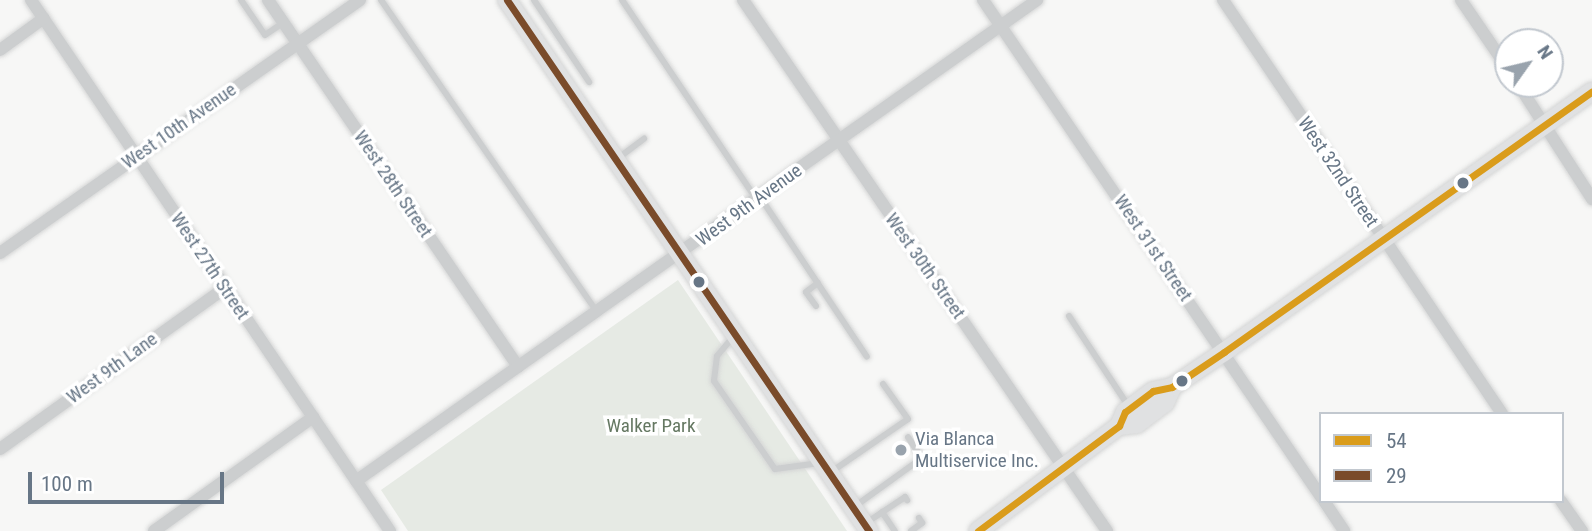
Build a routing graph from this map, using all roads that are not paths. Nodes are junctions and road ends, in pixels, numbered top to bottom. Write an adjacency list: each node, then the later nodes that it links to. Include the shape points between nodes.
1 (31, 0): 14 (street, West 27th Street)
2 (241, 0): 15 (lane, via 265,35)
3 (268, 0): 15 (street, West 28th Street)
4 (359, 0): 17 (street, West 10th Avenue)
5 (381, 0): 36 (lane)
6 (533, 0): 13 (lane); 20 (lane)
7 (622, 0): 28 (lane)
8 (743, 0): 25 (street, West 30th Street)
9 (984, 0): 16 (street, West 31st Street)
10 (1037, 0): 16 (street, West 9th Avenue)
11 (1223, 0): 30 (street, West 32nd Street)
12 (1461, 0): 18 (street)
13 (511, 6): 27 (street)
14 (44, 18): 19 (street); 26 (street, West 27th Street)
15 (284, 23): 17 (street, West 28th Street)
16 (1001, 26): 25 (street, West 9th Avenue); 39 (street, West 31st Street)
17 (298, 44): 26 (street, West 10th Avenue); 41 (street, West 28th Street)
18 (1494, 48)
19 (0, 50)
20 (589, 82)
21 (1592, 91): 23 (street)
22 (1526, 98): 23 (street)
23 (1542, 126): 29 (street); 30 (street)
24 (644, 139): 27 (lane)
25 (838, 140): 28 (street, West 9th Avenue); 51 (street, West 30th Street)
26 (136, 156): 31 (street, West 10th Avenue); 34 (street, West 27th Street)
27 (615, 160): 32 (street)
28 (759, 198): 32 (street, West 9th Avenue); 33 (lane)
29 (1592, 199)
30 (1384, 240): 39 (street); 45 (street, West 32nd Street)
31 (0, 253)
32 (680, 256): 36 (street, West 9th Avenue); 38 (street)
33 (818, 283): 35 (lane, via 806,292); 40 (lane)
34 (225, 288): 46 (street, West 27th Street); 49 (street, West 9th Lane)
35 (816, 306)
36 (597, 312): 41 (street, West 9th Avenue)
37 (1069, 316): 44 (lane)
38 (735, 336): 50 (street); 50 (lane, via 717,356 714,382 775,469)
39 (1224, 352): 43 (street); 53 (street, West 31st Street)
40 (867, 357)
41 (518, 367): 52 (street, West 9th Avenue)
42 (883, 384): 50 (lane, via 908,419)
43 (1172, 387): 44 (street, via 1153,391); 47 (street, via 1165,402 1137,424)
44 (1130, 409): 47 (street)
45 (1501, 412)
46 (313, 417): 52 (street, West 27th Street); 62 (street)
47 (1119, 426): 51 (street)
48 (908, 438): 57 (lane, via 922,458)
49 (0, 449)
50 (826, 468): 57 (street)
51 (1065, 468): 61 (street); 66 (street, West 30th Street)
52 (356, 481): 63 (street, West 27th Street)
53 (1319, 494)
54 (907, 500): 58 (lane, via 905,497)
55 (1325, 503): 67 (street)
56 (1562, 503): 68 (street)
57 (853, 508): 59 (street)
58 (882, 512): 59 (lane); 64 (lane)
59 (866, 528)
60 (911, 528): 65 (lane, via 920,521)
61 (982, 530)
62 (154, 531)
63 (390, 531)
64 (895, 531)
65 (927, 531)
66 (1107, 531)
67 (1344, 531)
68 (1581, 531)

